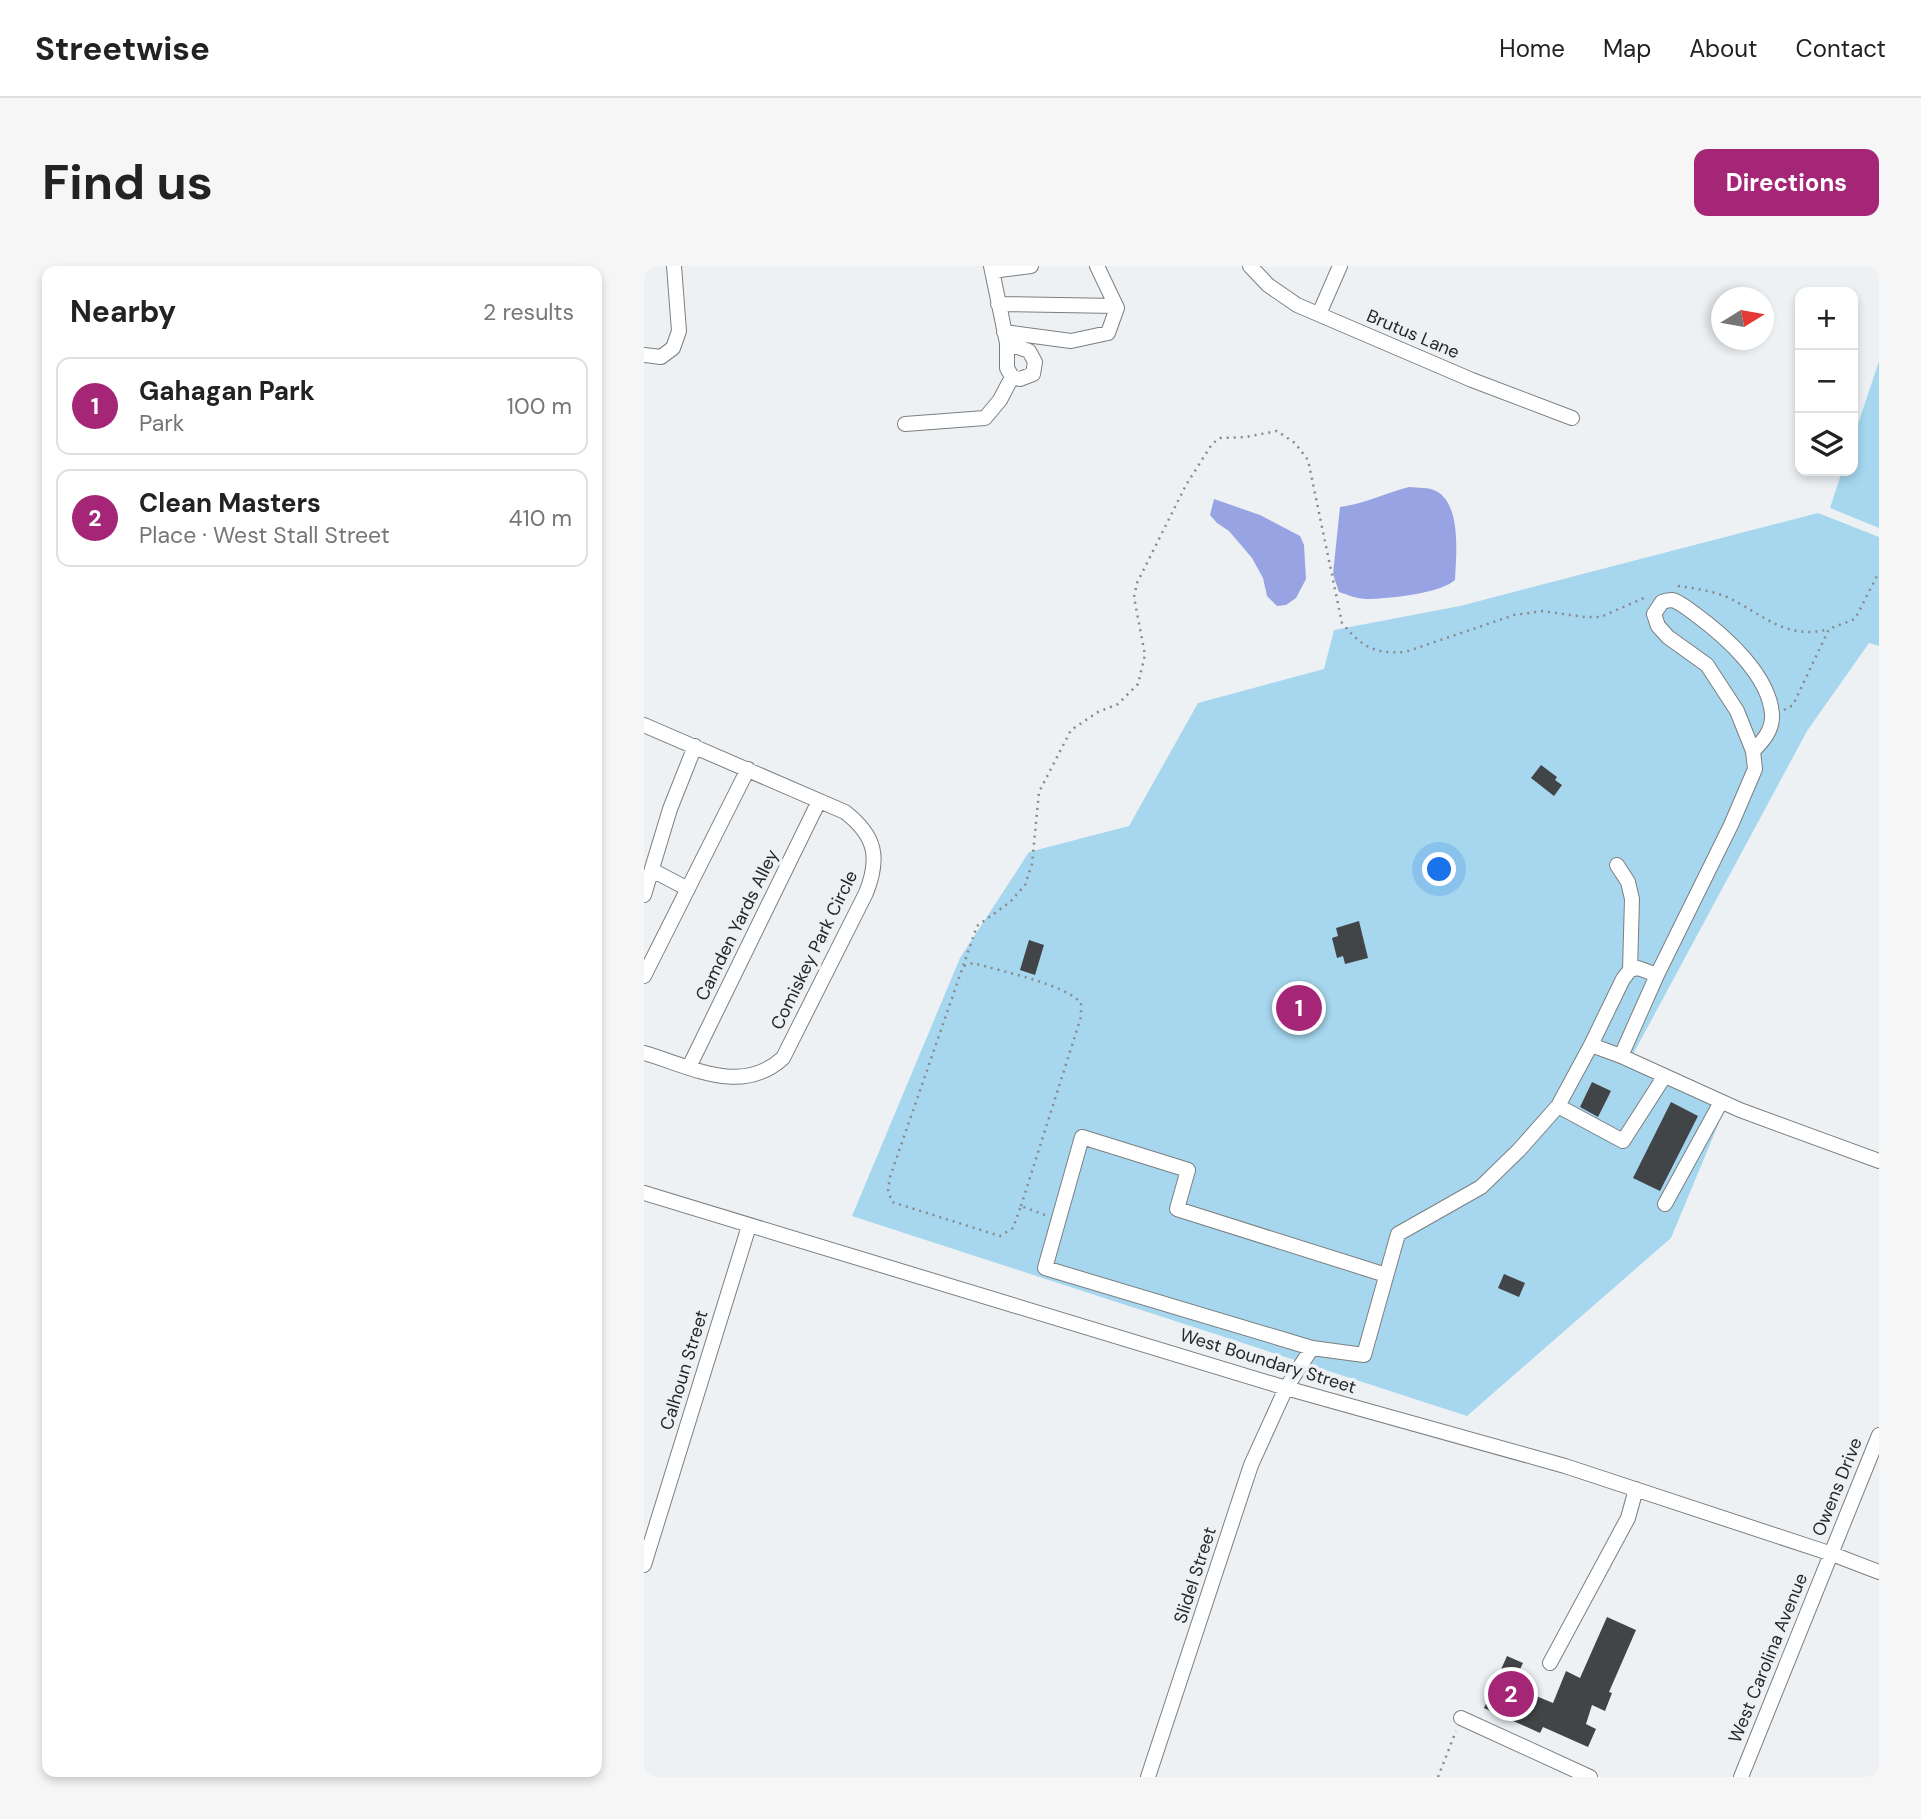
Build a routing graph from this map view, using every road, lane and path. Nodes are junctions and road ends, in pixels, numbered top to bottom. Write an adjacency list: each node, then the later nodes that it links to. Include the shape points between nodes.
1 (674, 266): 11 (street, via 680,331 673,348 661,356)
2 (1031, 266): 6 (street)
3 (1097, 266): 8 (street)
4 (1250, 266): 9 (street, Brutus Lane, via 1268,285)
5 (1340, 266): 9 (street)
6 (992, 269): 7 (street)
7 (998, 304): 8 (street); 10 (street)
8 (1116, 306): 10 (street, via 1108,332 1071,341)
9 (1319, 314): 13 (street, Brutus Lane)
10 (1005, 337): 12 (street, via 1007,369); 12 (street, via 1029,351 1035,362 1033,373 1025,379)
11 (644, 355)
12 (1012, 377): 14 (street, via 985,418)
13 (1572, 418)
14 (905, 424)
15 (1879, 572): 18 (path, via 1855,619)
16 (1670, 588): 18 (path, via 1727,597 1797,633)
17 (1651, 595): 29 (path, via 1601,617 1543,611 1514,615 1405,652 1371,649 1342,623 1308,460 1295,443 1277,431 1220,438 1199,462 1137,583 1134,597 1145,655 1139,684 1118,704 1071,730 1038,792 1032,864 1025,885 977,926)
18 (1829, 629): 19 (path, via 1793,705)
19 (1772, 716): 22 (street, via 1767,736); 22 (street, via 1767,695 1750,665 1716,629 1674,600 1662,602 1654,614 1658,626 1707,665 1737,711)
20 (644, 725): 21 (street, Comiskey Park Circle)
21 (695, 746): 23 (street, Comiskey Park Circle); 26 (street)
22 (1753, 751): 31 (street, via 1755,769 1736,814)
23 (748, 769): 24 (street, Comiskey Park Circle); 27 (street)
24 (819, 801): 36 (street, Camden Yards Alley); 36 (street, Comiskey Park Circle, via 857,822 872,845 872,877 866,893 783,1058 763,1073 731,1079)
25 (1617, 865): 30 (street, via 1632,899)
26 (652, 870): 27 (street); 28 (street)
27 (688, 889): 32 (street)
28 (644, 895)
29 (963, 967): 43 (path, via 974,963 1049,985 1076,996 1081,1003 1081,1017); 43 (path, via 890,1177 889,1197 892,1202 1000,1236 1013,1228)
30 (1630, 970): 31 (street); 33 (street)
31 (1657, 975): 35 (street)
32 (644, 976)
33 (1591, 1045): 35 (street); 39 (street)
34 (644, 1053): 36 (street, Comiskey Park Circle)
35 (1621, 1056): 37 (street)
36 (689, 1067)
37 (1664, 1077): 38 (street); 39 (street, via 1622,1141)
38 (1721, 1102): 40 (street); 42 (street)
39 (1558, 1106): 46 (street, via 1481,1187 1398,1234)
40 (1879, 1161)
41 (644, 1193): 45 (street, West Boundary Street)
42 (1665, 1204)
43 (1021, 1206): 44 (path)
44 (1059, 1220): 46 (street, via 1082,1137 1188,1170 1177,1209); 47 (street, via 1045,1268)
45 (749, 1226): 48 (street, West Boundary Street); 52 (street, Calhoun Street)
46 (1386, 1275): 47 (street, via 1364,1355)
47 (1312, 1348): 48 (street, Slidel Street)
48 (1286, 1388): 50 (street, West Boundary Street); 56 (street, Slidel Street, via 1251,1465)
49 (1879, 1435): 51 (street, Owens Drive)
50 (1636, 1489): 51 (street, West Boundary Street); 54 (street, via 1628,1518)
51 (1832, 1554): 53 (street, West Boundary Street); 59 (street, West Carolina Avenue)
52 (644, 1565)
53 (1879, 1572)
54 (1550, 1663)
55 (1461, 1718): 57 (path); 58 (street)
56 (1147, 1777)
57 (1438, 1777)
58 (1590, 1777)
59 (1741, 1777)

